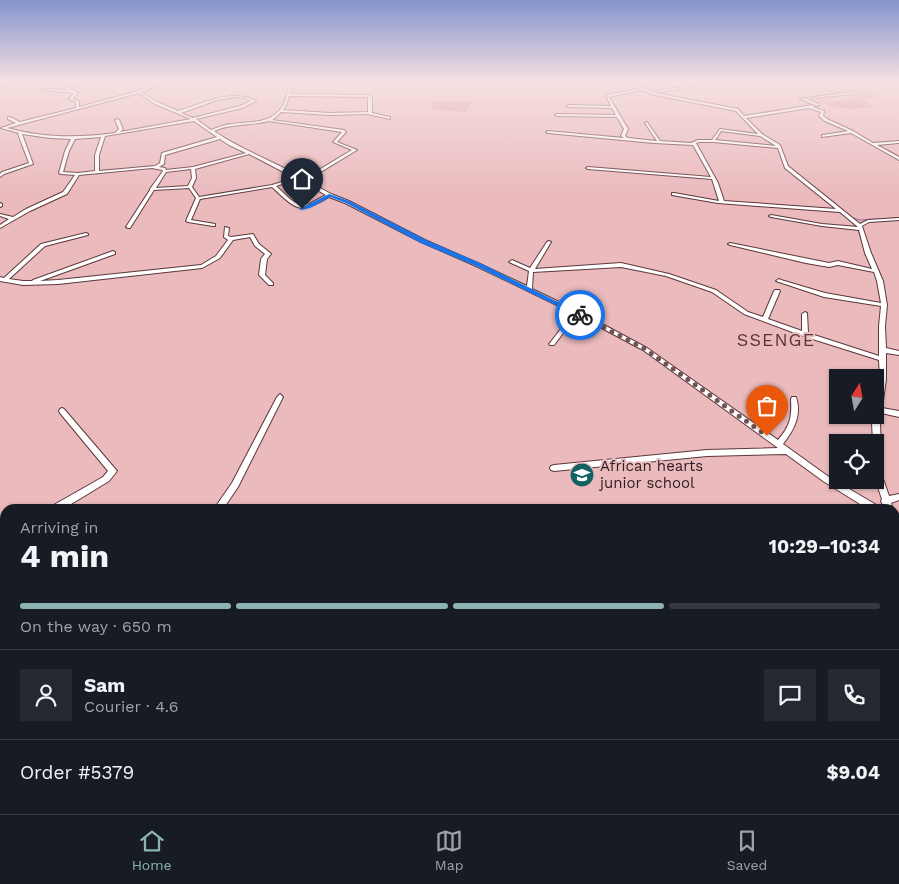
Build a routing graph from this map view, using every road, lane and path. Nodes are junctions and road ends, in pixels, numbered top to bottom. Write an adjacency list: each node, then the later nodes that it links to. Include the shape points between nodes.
1 (11, 119): 11 (street)
2 (39, 119): 11 (street)
3 (197, 119): 8 (street)
4 (620, 119): 23 (street, via 626,129 623,136)
5 (745, 119): 18 (street)
6 (825, 119): 15 (street)
7 (117, 120): 17 (street, via 121,129)
8 (193, 120): 13 (street); 17 (street)
9 (268, 120): 13 (street); 40 (street, via 343,131 335,142 356,150)
10 (647, 123): 25 (street)
11 (20, 124): 12 (street)
12 (1, 128): 16 (street)
13 (212, 131): 21 (street)
14 (548, 132): 23 (street)
15 (852, 132): 20 (street); 28 (street)
16 (20, 134): 22 (street); 38 (street, via 32,164)
17 (116, 134): 19 (street)
18 (761, 135): 24 (street, via 720,130); 29 (street)
19 (103, 136): 22 (street); 35 (street, via 97,155)
20 (823, 136)
21 (221, 137): 30 (street); 32 (street, via 163,154 162,164)
22 (73, 138): 37 (street, via 61,173)
23 (628, 139): 25 (street)
24 (713, 141): 27 (street, via 698,140); 29 (street)
25 (659, 142): 27 (street)
26 (899, 142): 28 (street)
27 (694, 143): 39 (street)
28 (871, 144): 31 (street)
29 (780, 147): 48 (street, via 786,167)
30 (250, 153): 33 (street); 40 (street)
31 (899, 159)
32 (156, 167): 35 (street); 36 (street)
33 (193, 168): 36 (street); 42 (street, via 194,178)
34 (588, 168): 39 (street)
35 (97, 171): 37 (street)
36 (165, 171): 43 (street)
37 (78, 174): 51 (street, via 65,194)
38 (0, 176)
39 (713, 178): 47 (street)
40 (299, 179): 41 (street); 45 (street)
41 (273, 186): 45 (street, via 302,209); 46 (street)
42 (190, 187): 43 (street); 46 (street)
43 (152, 189): 57 (street)
44 (674, 194): 47 (street)
45 (329, 195): 72 (street)
46 (198, 198): 55 (street, via 188,221)
47 (722, 202): 48 (street)
48 (841, 211): 53 (street)
49 (0, 215): 51 (street)
50 (771, 216): 59 (street)
51 (13, 218): 56 (street)
52 (899, 219): 54 (street)
53 (854, 220): 54 (street); 59 (street)
54 (866, 222): 59 (street)
55 (213, 225)
56 (0, 226)
57 (128, 227)
58 (228, 228): 61 (street, via 226,237)
59 (860, 228): 67 (street)
60 (86, 234): 68 (street, via 43,245)
61 (231, 239): 70 (street, via 218,257 202,266); 71 (street, via 250,235 267,253 262,275)
62 (550, 242): 66 (street)
63 (730, 244): 67 (street, via 806,261)
64 (114, 253): 70 (street)
65 (512, 262): 66 (street)
66 (531, 271): 72 (street); 77 (street, via 624,265 712,290 736,307)
67 (876, 271): 74 (street)
68 (3, 280): 70 (street)
69 (780, 281): 74 (street, via 824,295)
70 (30, 283)
71 (271, 284)
72 (529, 289): 75 (street)
73 (777, 291): 77 (street)
74 (884, 306): 80 (street)
75 (576, 312): 79 (street); 90 (street, via 645,349)
76 (806, 314): 78 (street)
77 (765, 320): 78 (street)
78 (805, 335): 82 (street)
79 (552, 344)
80 (883, 350): 81 (street); 82 (street)
81 (899, 353)
82 (882, 359): 83 (street)
83 (882, 369)
84 (280, 397): 95 (street, via 236,485)
85 (794, 399): 90 (street, via 793,426)
86 (884, 411): 88 (street)
87 (62, 412): 94 (street, via 113,471 106,479)
88 (899, 414)
89 (877, 424): 97 (street, via 878,476)
90 (778, 445): 91 (street)
91 (787, 451): 92 (street, via 707,453); 96 (street)
92 (554, 468)
93 (899, 497): 98 (street)
94 (64, 504)
95 (222, 504)
96 (867, 504)
97 (887, 504)
98 (888, 504)

